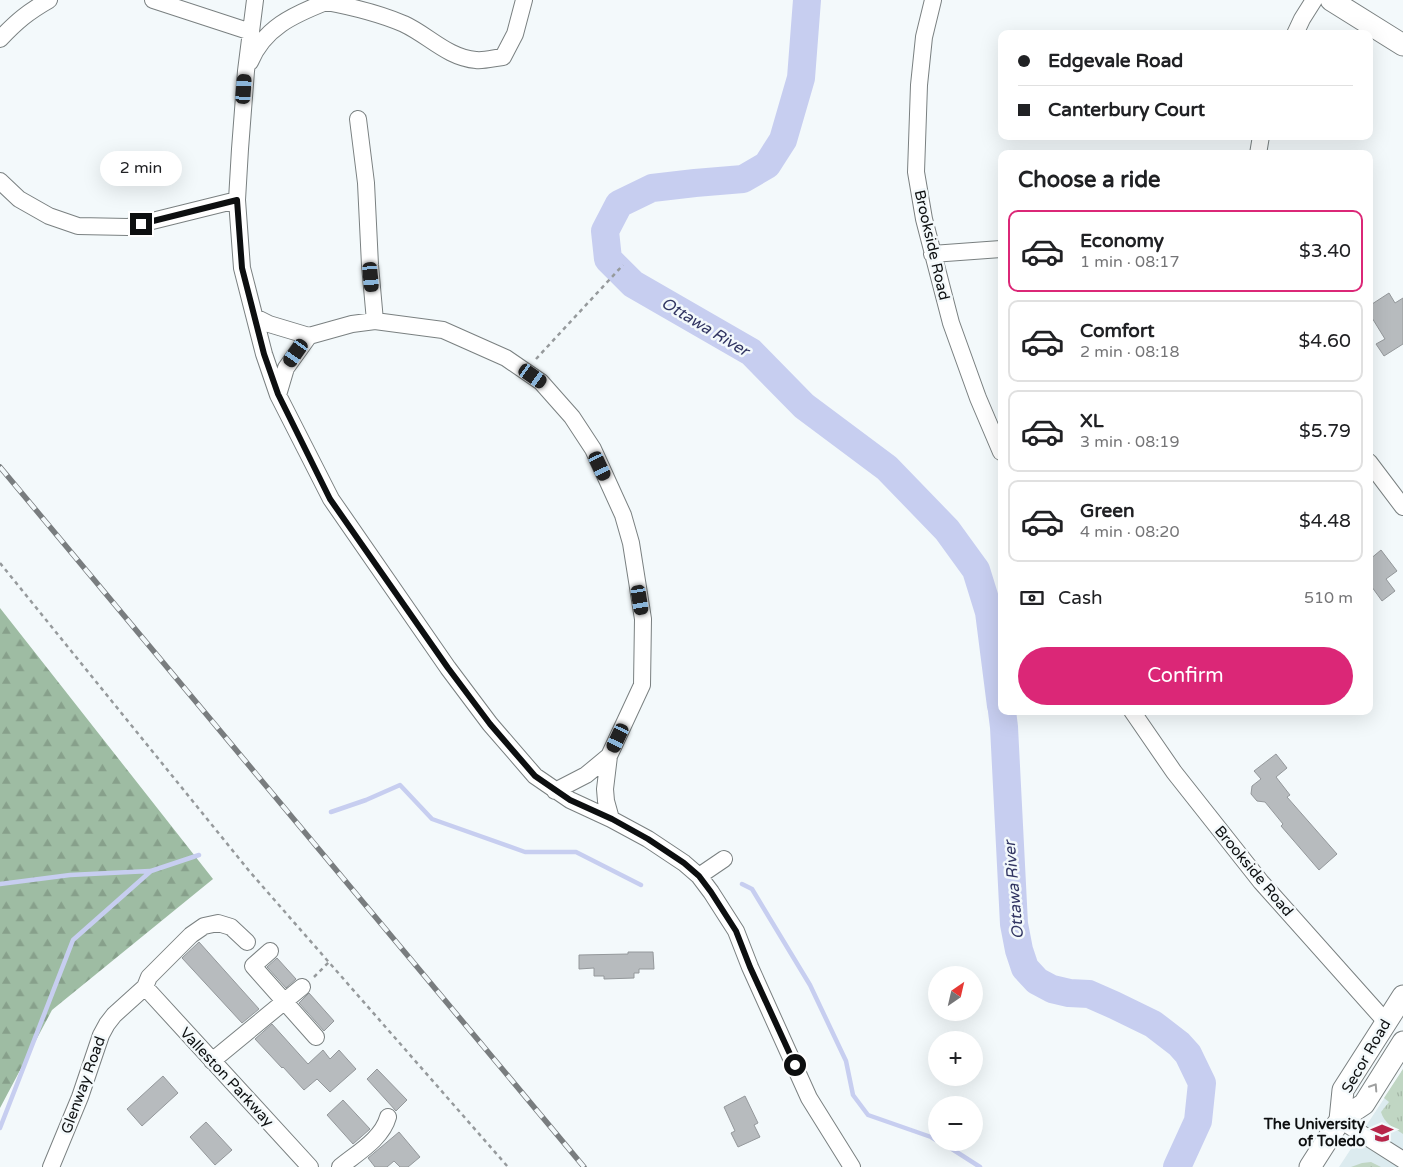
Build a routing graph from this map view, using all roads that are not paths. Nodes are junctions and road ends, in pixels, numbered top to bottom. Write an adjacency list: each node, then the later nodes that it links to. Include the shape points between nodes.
1 (49, 0): 11 (street, via 30,11)
2 (153, 0): 10 (street)
3 (255, 0): 10 (street)
4 (524, 0): 8 (street, via 515,34 503,57 476,60 454,55 406,25 383,16)
5 (933, 0): 18 (street, Brookside Road, via 924,37 919,85 916,172)
6 (1314, 0): 9 (street)
7 (1331, 0): 12 (main road)
8 (324, 1): 13 (street, via 279,24 254,51)
9 (1297, 30)
10 (251, 32): 13 (street)
11 (0, 39)
12 (1403, 45)
13 (246, 71): 16 (street)
14 (358, 119): 20 (street, via 366,183)
15 (0, 180): 16 (street, via 19,200 49,216 78,226 128,227)
16 (237, 200): 19 (street, via 242,268)
17 (998, 249): 18 (street)
18 (932, 254): 23 (street, Brookside Road, via 951,322)
19 (255, 316): 21 (street); 22 (street)
20 (375, 320): 21 (street); 27 (street, via 443,330 506,358 541,382 572,417 593,449 632,543 643,619 642,685)
21 (309, 336): 22 (street, via 286,368)
22 (278, 394): 28 (street, via 330,499 431,644 490,724 535,776)
23 (998, 445)
24 (1373, 467): 25 (street)
25 (1403, 507)
26 (1135, 715): 38 (street, Brookside Road, via 1174,772 1261,882)
27 (609, 756): 28 (street, via 586,775); 29 (street, via 606,801)
28 (555, 791): 29 (street)
29 (612, 819): 31 (street, via 648,839)
30 (724, 859): 31 (street)
31 (699, 876): 48 (street, via 736,931 810,1098)
32 (247, 942): 34 (street, Glenway Road, via 231,927 218,923 204,926 149,977)
33 (270, 951): 37 (street, via 253,966)
34 (145, 987): 41 (street, Valleston Parkway); 45 (street, Glenway Road, via 114,1015 101,1035)
35 (302, 987): 37 (street)
36 (1403, 996): 38 (main road, Secor Road)
37 (284, 1002): 39 (street); 41 (street)
38 (1386, 1022): 43 (main road, Secor Road, via 1343,1090)
39 (316, 1038)
40 (1403, 1042): 43 (main road, Secor Road, one-way to 40, via 1364,1104)
41 (212, 1061): 46 (street, Valleston Parkway)
42 (388, 1117): 47 (street, via 386,1125 373,1140)
43 (1340, 1120): 44 (street); 49 (main road, Secor Road)
44 (1403, 1160)
45 (51, 1167)
46 (310, 1167)
47 (340, 1167)
48 (852, 1167)
49 (1310, 1167)

